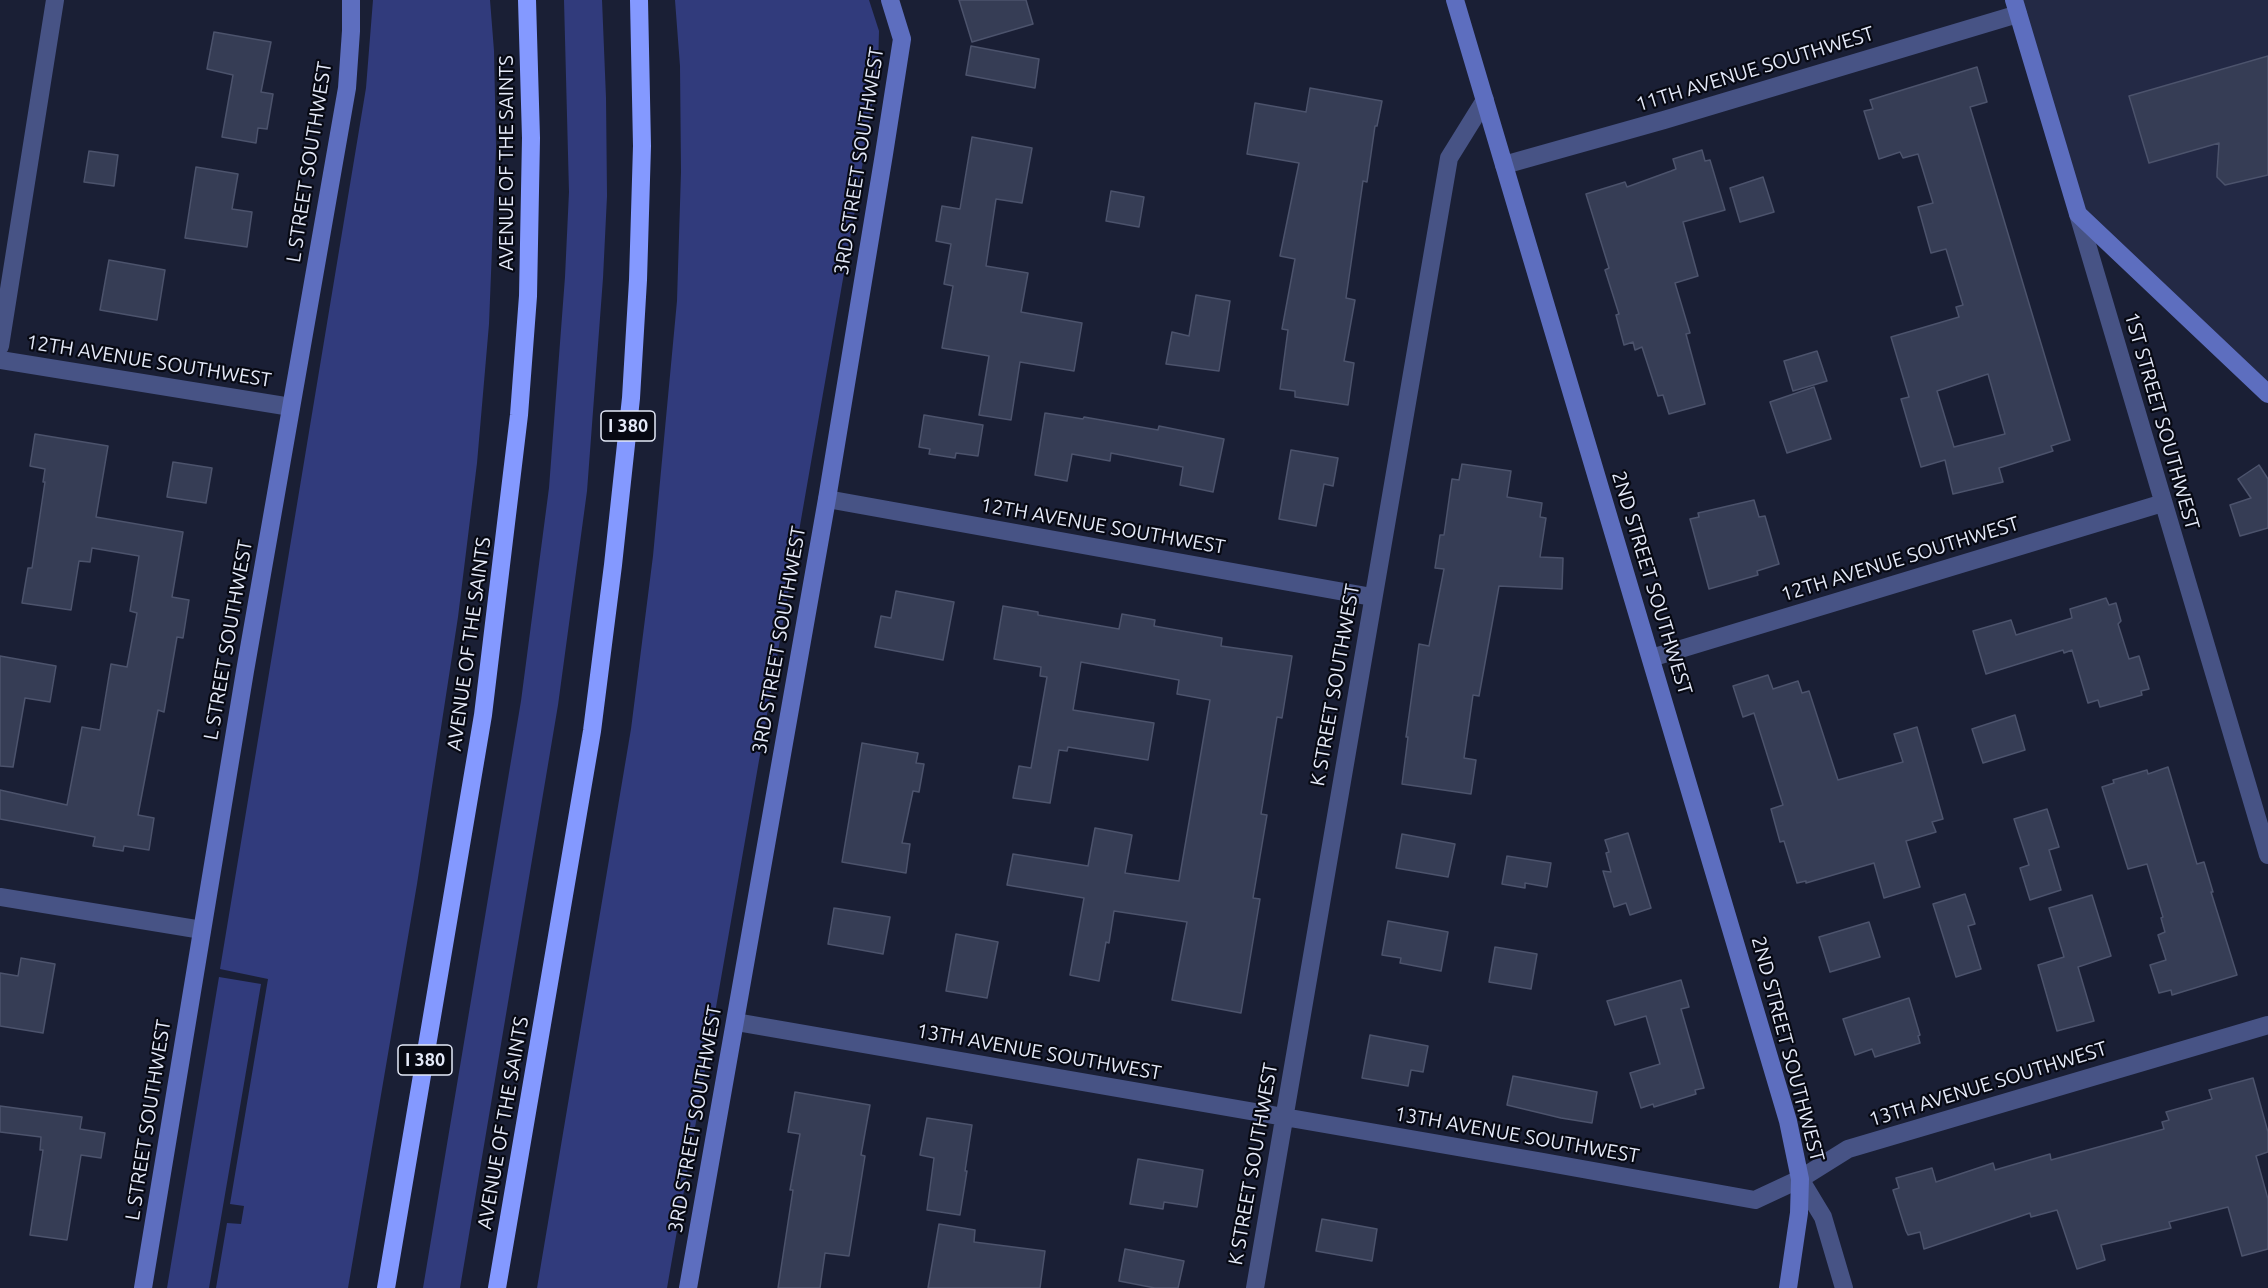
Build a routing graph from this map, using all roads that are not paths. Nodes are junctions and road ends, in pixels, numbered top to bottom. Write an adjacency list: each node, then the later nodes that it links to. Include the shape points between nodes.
1 (55, 0): 11 (street)
2 (351, 0): 14 (street, L STREET SOUTHWEST, via 346,88)
3 (527, 0): 27 (highway, AVENUE OF THE SAINTS / I 380, via 531,138 528,296 515,450 481,727)
4 (639, 0): 28 (highway, AVENUE OF THE SAINTS / I 380, via 642,146 638,280 631,398 614,553 590,743)
5 (890, 0): 15 (street, 3RD STREET SOUTHWEST, via 902,39)
6 (1455, 0): 8 (street, 2ND STREET SOUTHWEST)
7 (2016, 7): 9 (street, 11TH AVENUE SOUTHWEST, via 1664,120); 10 (street, 1ST STREET SOUTHWEST)
8 (1485, 100): 9 (street, 2ND STREET SOUTHWEST); 17 (street, K STREET SOUTHWEST, via 1449,158)
9 (1504, 165): 18 (street, 2ND STREET SOUTHWEST)
10 (2078, 214): 13 (street); 16 (street, 1ST STREET SOUTHWEST)
11 (0, 346)
12 (0, 360): 14 (street, 12TH AVENUE SOUTHWEST)
13 (2268, 394)
14 (291, 407): 21 (street, L STREET SOUTHWEST)
15 (827, 499): 17 (street, 12TH AVENUE SOUTHWEST); 22 (street, 3RD STREET SOUTHWEST)
16 (2163, 503): 18 (street, 12TH AVENUE SOUTHWEST); 19 (street, 1ST STREET SOUTHWEST)
17 (1372, 597): 24 (street, K STREET SOUTHWEST)
18 (1651, 658): 25 (street, 2ND STREET SOUTHWEST, via 1788,1120)
19 (2268, 855)
20 (0, 897): 21 (street)
21 (202, 930): 26 (street, L STREET SOUTHWEST)
22 (736, 1022): 24 (street, 13TH AVENUE SOUTHWEST); 29 (street, 3RD STREET SOUTHWEST)
23 (2268, 1025): 25 (street, 13TH AVENUE SOUTHWEST, via 1848,1149)
24 (1285, 1118): 25 (street, 13TH AVENUE SOUTHWEST, via 1755,1200); 30 (street, K STREET SOUTHWEST)
25 (1800, 1179): 31 (street, 2ND STREET SOUTHWEST); 32 (street, 2ND STREET SOUTHWEST, via 1823,1217)
26 (143, 1288)
27 (386, 1288)
28 (497, 1288)
29 (688, 1288)
30 (1255, 1288)
31 (1788, 1288)
32 (1844, 1288)

